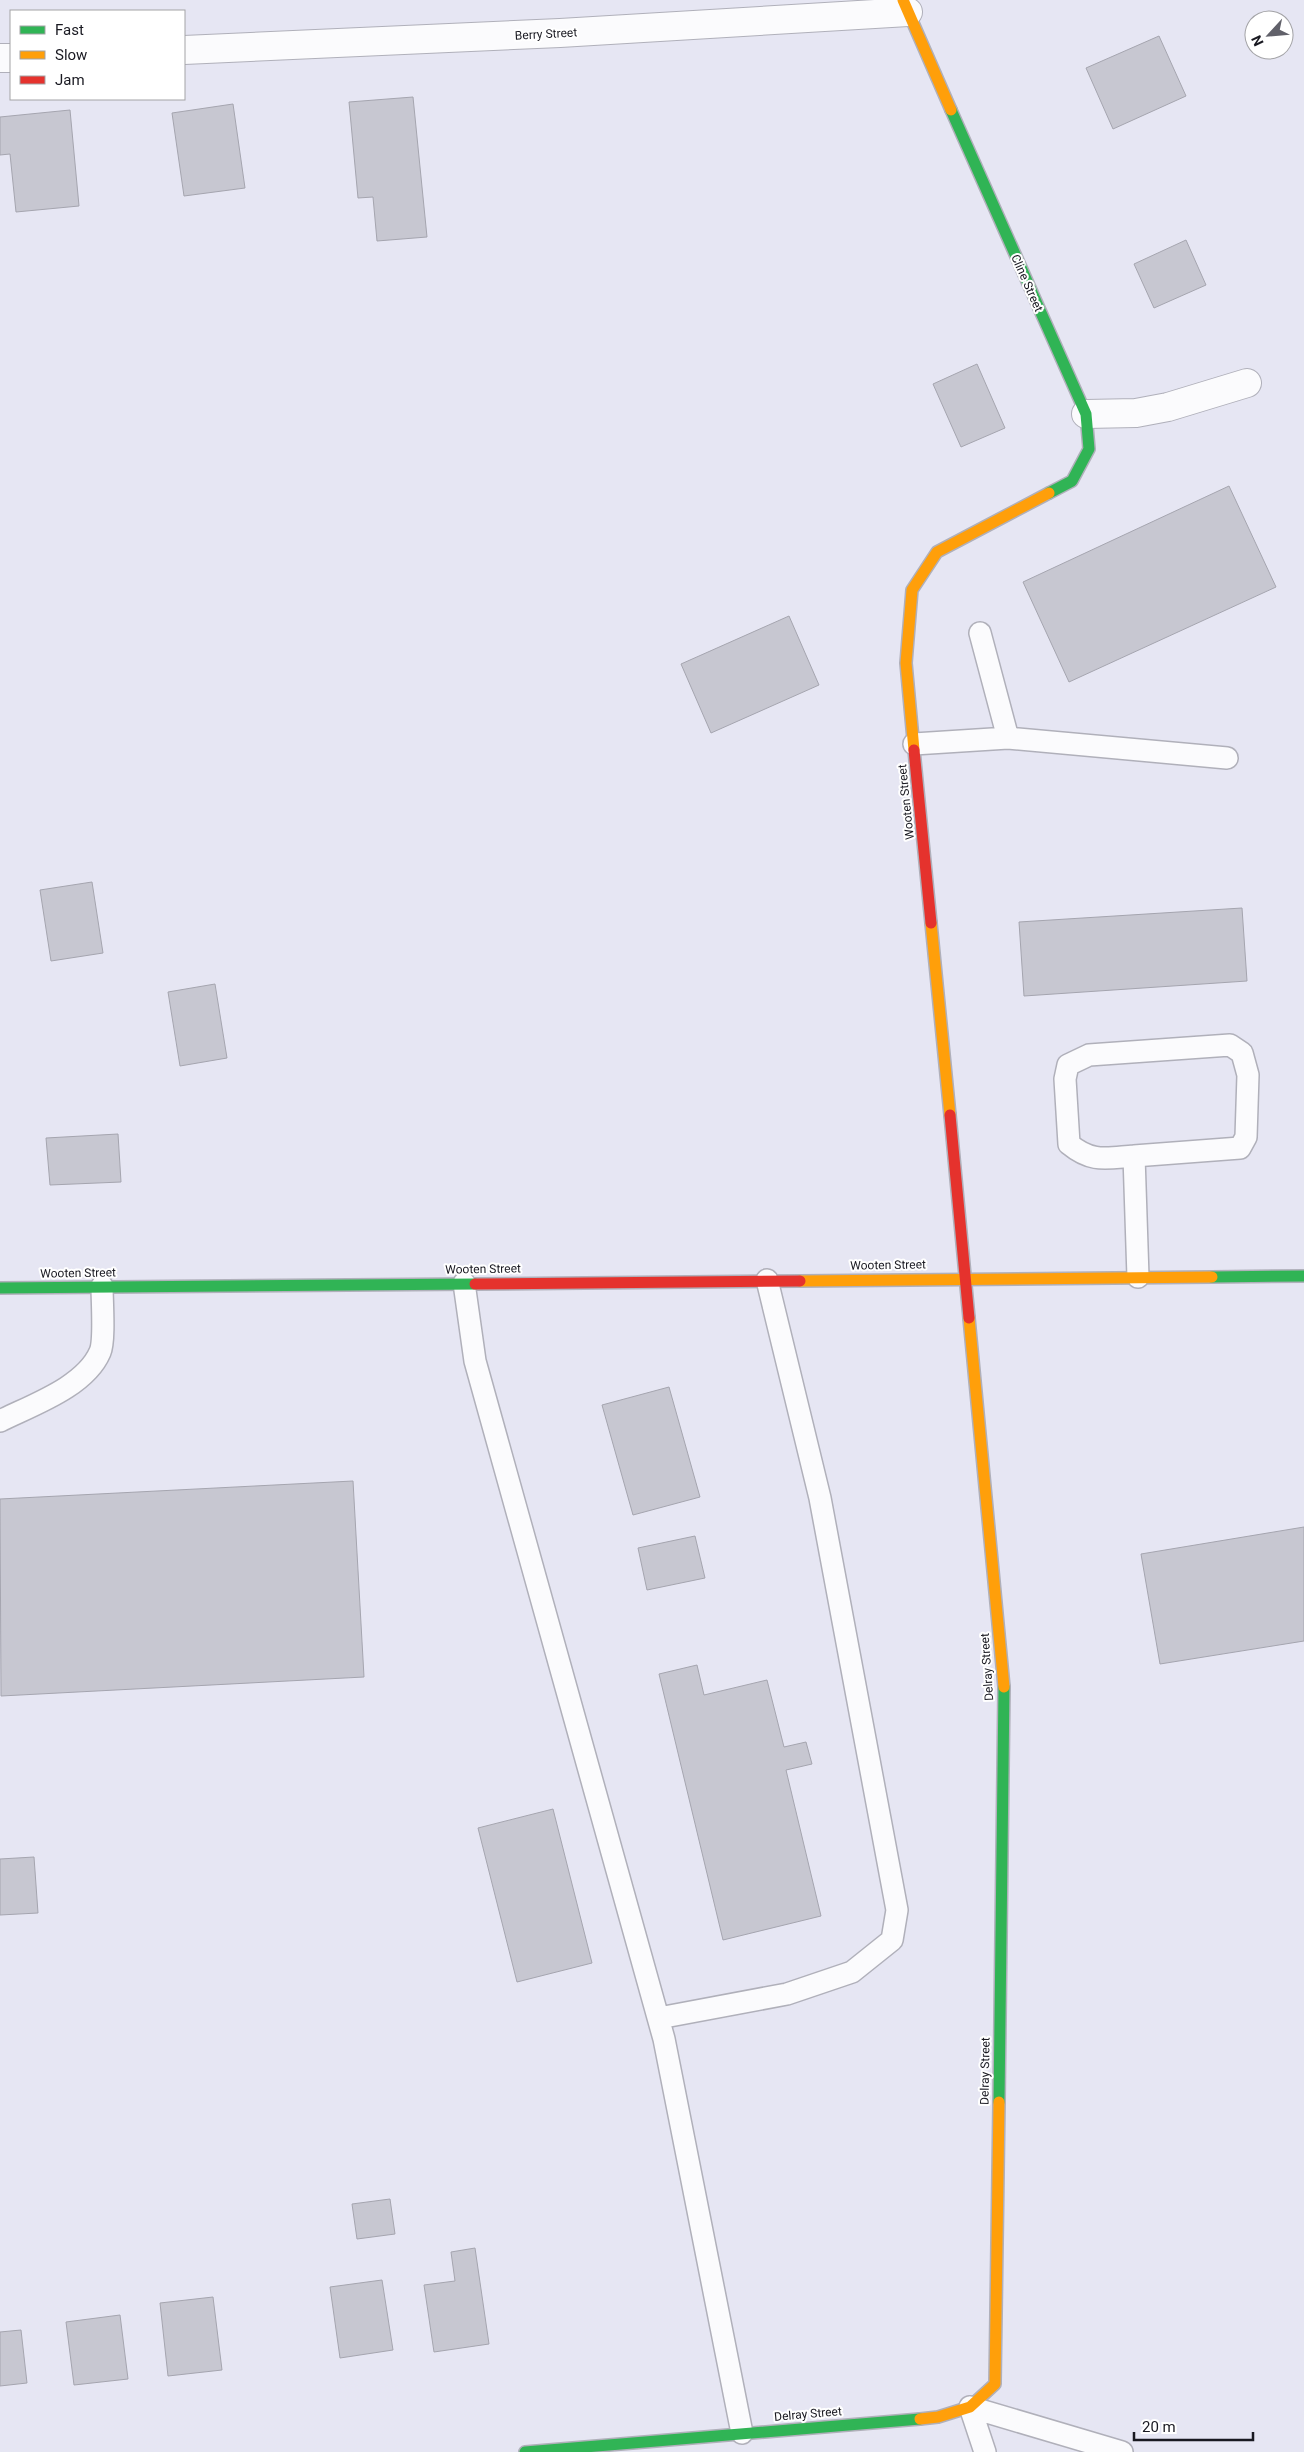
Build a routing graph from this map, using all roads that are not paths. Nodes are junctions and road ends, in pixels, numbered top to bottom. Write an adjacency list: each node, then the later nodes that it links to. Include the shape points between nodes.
1 (906, 6): 2 (street, Berry Street, via 560,34); 4 (street, Cline Street)
2 (185, 50)
3 (1248, 382): 4 (street, via 1168,407 1136,413)
4 (1086, 414): 7 (street, Wooten Street, via 1089,449 1072,481 937,552 912,590 906,663)
5 (980, 633): 6 (lane)
6 (1008, 738): 7 (lane); 8 (lane)
7 (914, 744): 12 (street, Wooten Street)
8 (1227, 758)
9 (1134, 1156): 9 (lane, via 1240,1148 1246,1138 1248,1075 1242,1054 1230,1045 1089,1055 1068,1065 1065,1079 1069,1144 1095,1159); 11 (lane)
10 (1304, 1276): 11 (street, Wooten Street)
11 (1138, 1277): 12 (street, Wooten Street)
12 (965, 1278): 13 (street, Wooten Street); 19 (street, Delray Street, via 1004,1682 995,2384)
13 (767, 1280): 14 (street, Wooten Street); 18 (lane, via 820,1498 897,1910 892,1940 852,1972 787,1994)
14 (464, 1283): 15 (street, Wooten Street); 18 (lane, via 476,1361)
15 (102, 1286): 16 (street, Wooten Street); 17 (lane, via 101,1351 91,1367 72,1384)
16 (0, 1288)
17 (0, 1422)
18 (659, 2018): 20 (lane)
19 (970, 2407): 20 (street, Delray Street, via 938,2416); 22 (lane); 23 (lane)
20 (742, 2434): 21 (street, Delray Street)
21 (525, 2452)
22 (985, 2452)
23 (1122, 2452)

